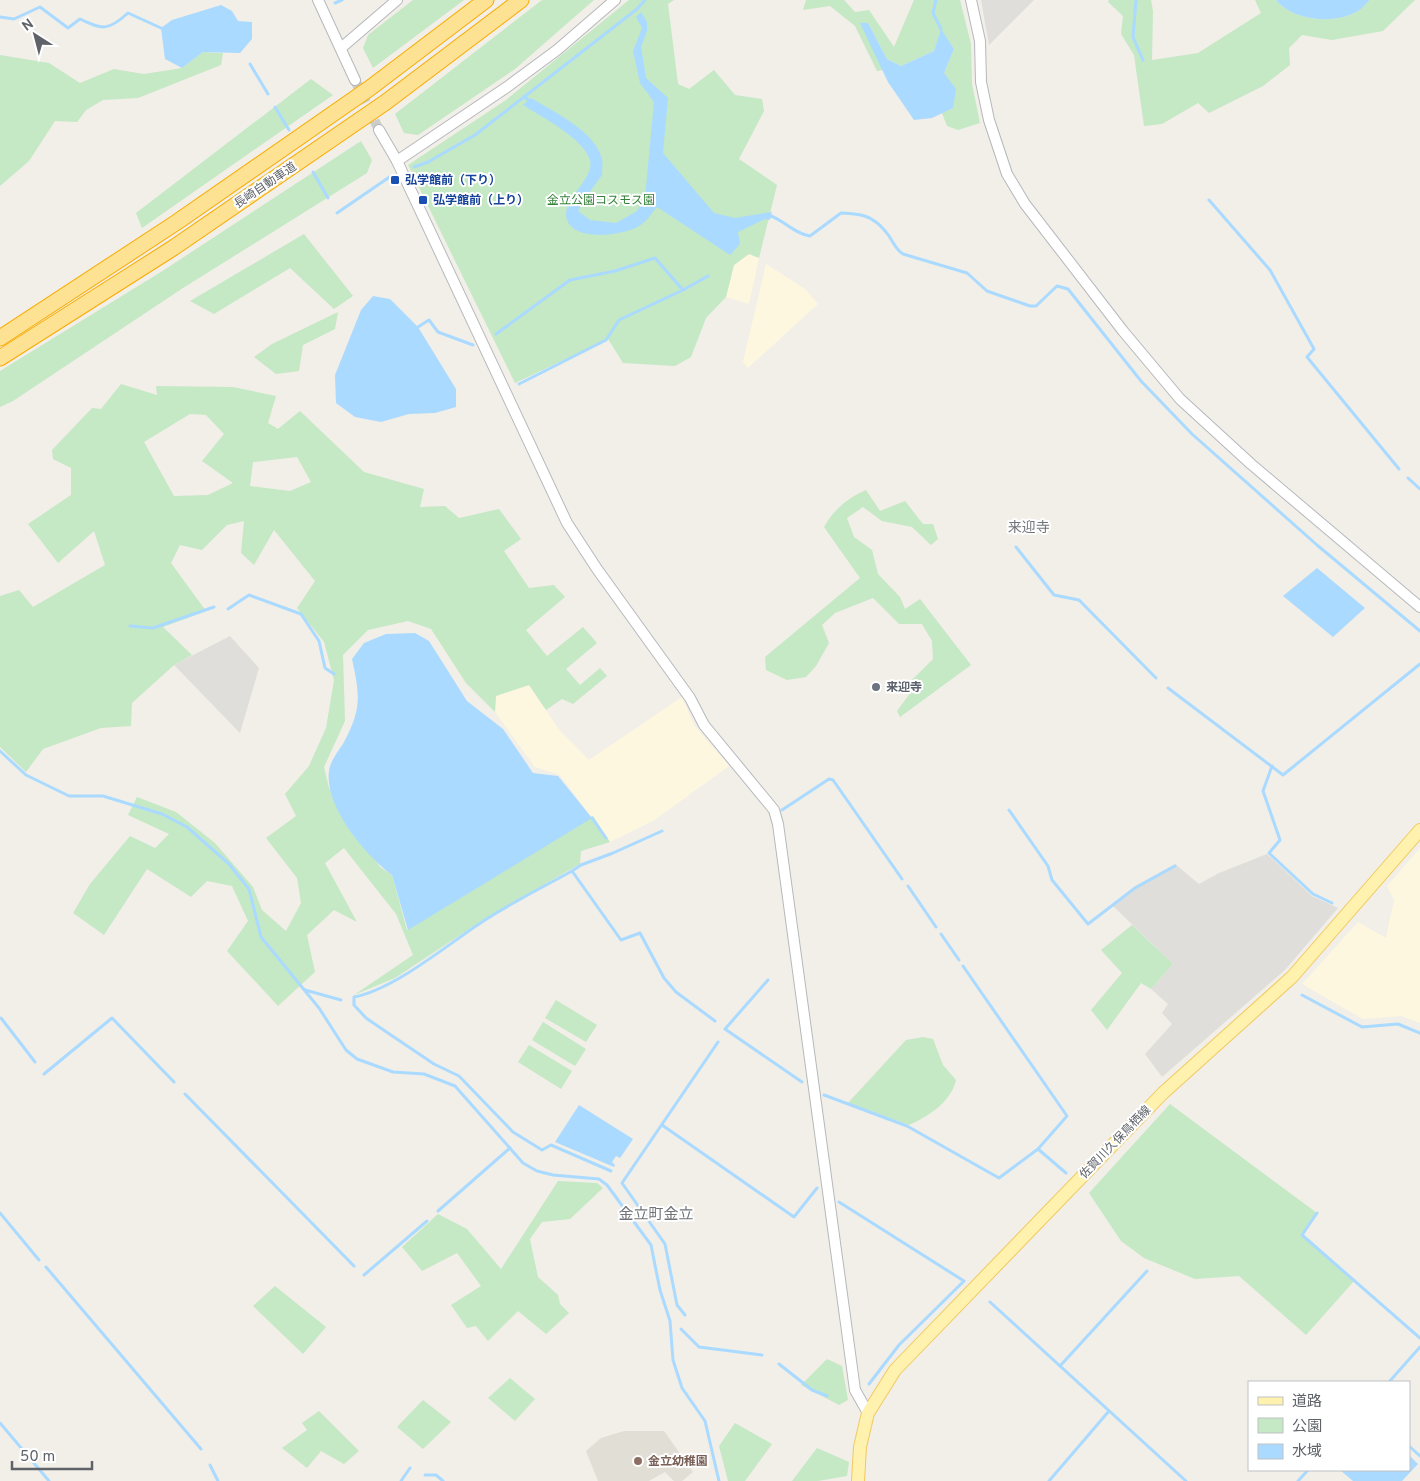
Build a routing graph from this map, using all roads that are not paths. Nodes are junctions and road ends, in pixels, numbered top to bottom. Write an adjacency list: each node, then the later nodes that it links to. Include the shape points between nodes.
1 (318, 0): 7 (street)
2 (397, 0): 7 (street)
3 (486, 0): 11 (highway, 長崎自動車道, via 370,88 177,222)
4 (520, 0): 12 (highway, 長崎自動車道, via 378,108 173,248)
5 (615, 0): 10 (street, via 514,82)
6 (972, 0): 13 (street, via 980,41 981,82 989,120 1008,174 1025,204 1180,399 1251,464)
7 (341, 48): 8 (street)
8 (355, 80)
9 (379, 130): 10 (street)
10 (397, 161): 15 (street, via 567,523 690,698 704,725 774,810 854,1390)
11 (0, 338)
12 (0, 358)
13 (1420, 607)
14 (1420, 830): 15 (main road, 佐賀川久保鳥栖線, via 1292,977 1163,1093 895,1370)
15 (868, 1413): 16 (main road, 佐賀川久保鳥栖線, via 860,1447)
16 (858, 1481)

